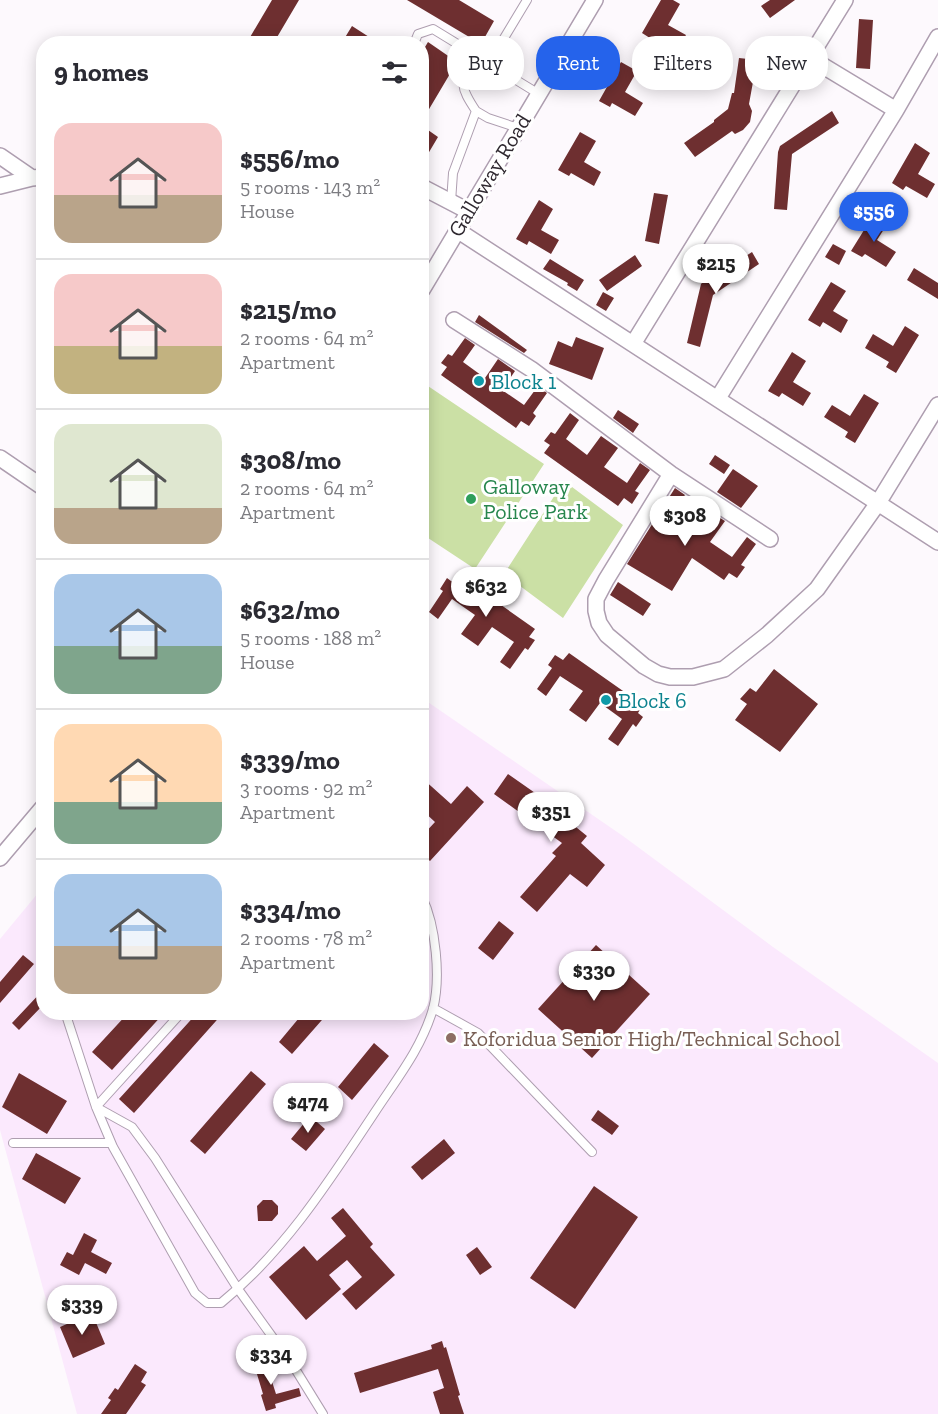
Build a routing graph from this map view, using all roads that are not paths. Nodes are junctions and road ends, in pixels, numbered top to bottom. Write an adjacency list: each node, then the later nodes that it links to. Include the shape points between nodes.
1 (527, 0): 5 (lane)
2 (595, 0): 13 (street, Galloway Road)
3 (845, 0): 6 (street)
4 (417, 36): 7 (lane, via 433,29)
5 (505, 36)
6 (823, 36)
7 (447, 38)
8 (938, 38): 14 (street)
9 (828, 69): 14 (street)
10 (524, 84): 13 (lane)
11 (463, 90): 15 (lane)
12 (790, 90): 27 (street)
13 (539, 93): 16 (street, Galloway Road)
14 (896, 110): 28 (street)
15 (476, 111): 16 (lane); 22 (lane, via 453,173)
16 (518, 128): 23 (street, Galloway Road)
17 (0, 156): 18 (street)
18 (36, 177)
19 (36, 178): 20 (street)
20 (0, 186)
21 (429, 191): 22 (street)
22 (451, 202): 23 (street)
23 (468, 211): 24 (street, Galloway Road)
24 (457, 230): 25 (street, Galloway Road); 27 (street)
25 (429, 278)
26 (454, 320): 31 (street, via 531,369)
27 (633, 344): 28 (street)
28 (717, 398): 33 (street)
29 (938, 405): 33 (street)
30 (0, 458): 32 (street)
31 (671, 474): 33 (street, via 596,599 599,623 607,635 644,666 670,677 693,677 724,669 751,649 817,589); 34 (street)
32 (36, 483)
33 (878, 503): 35 (street)
34 (770, 539)
35 (938, 542)
36 (36, 815): 37 (street)
37 (0, 858)
38 (429, 921): 39 (lane, via 436,960)
39 (433, 1008): 40 (lane); 47 (lane, via 478,1033)
40 (429, 1019)
41 (68, 1020): 44 (lane)
42 (175, 1020): 44 (lane)
43 (429, 1020): 48 (lane, via 419,1047 332,1177)
44 (96, 1107): 46 (lane); 48 (lane, via 132,1127)
45 (13, 1143): 46 (lane)
46 (111, 1143): 48 (lane, via 195,1293 213,1304 221,1303)
47 (592, 1152)
48 (238, 1289): 49 (lane, via 294,1366)
49 (323, 1414)

